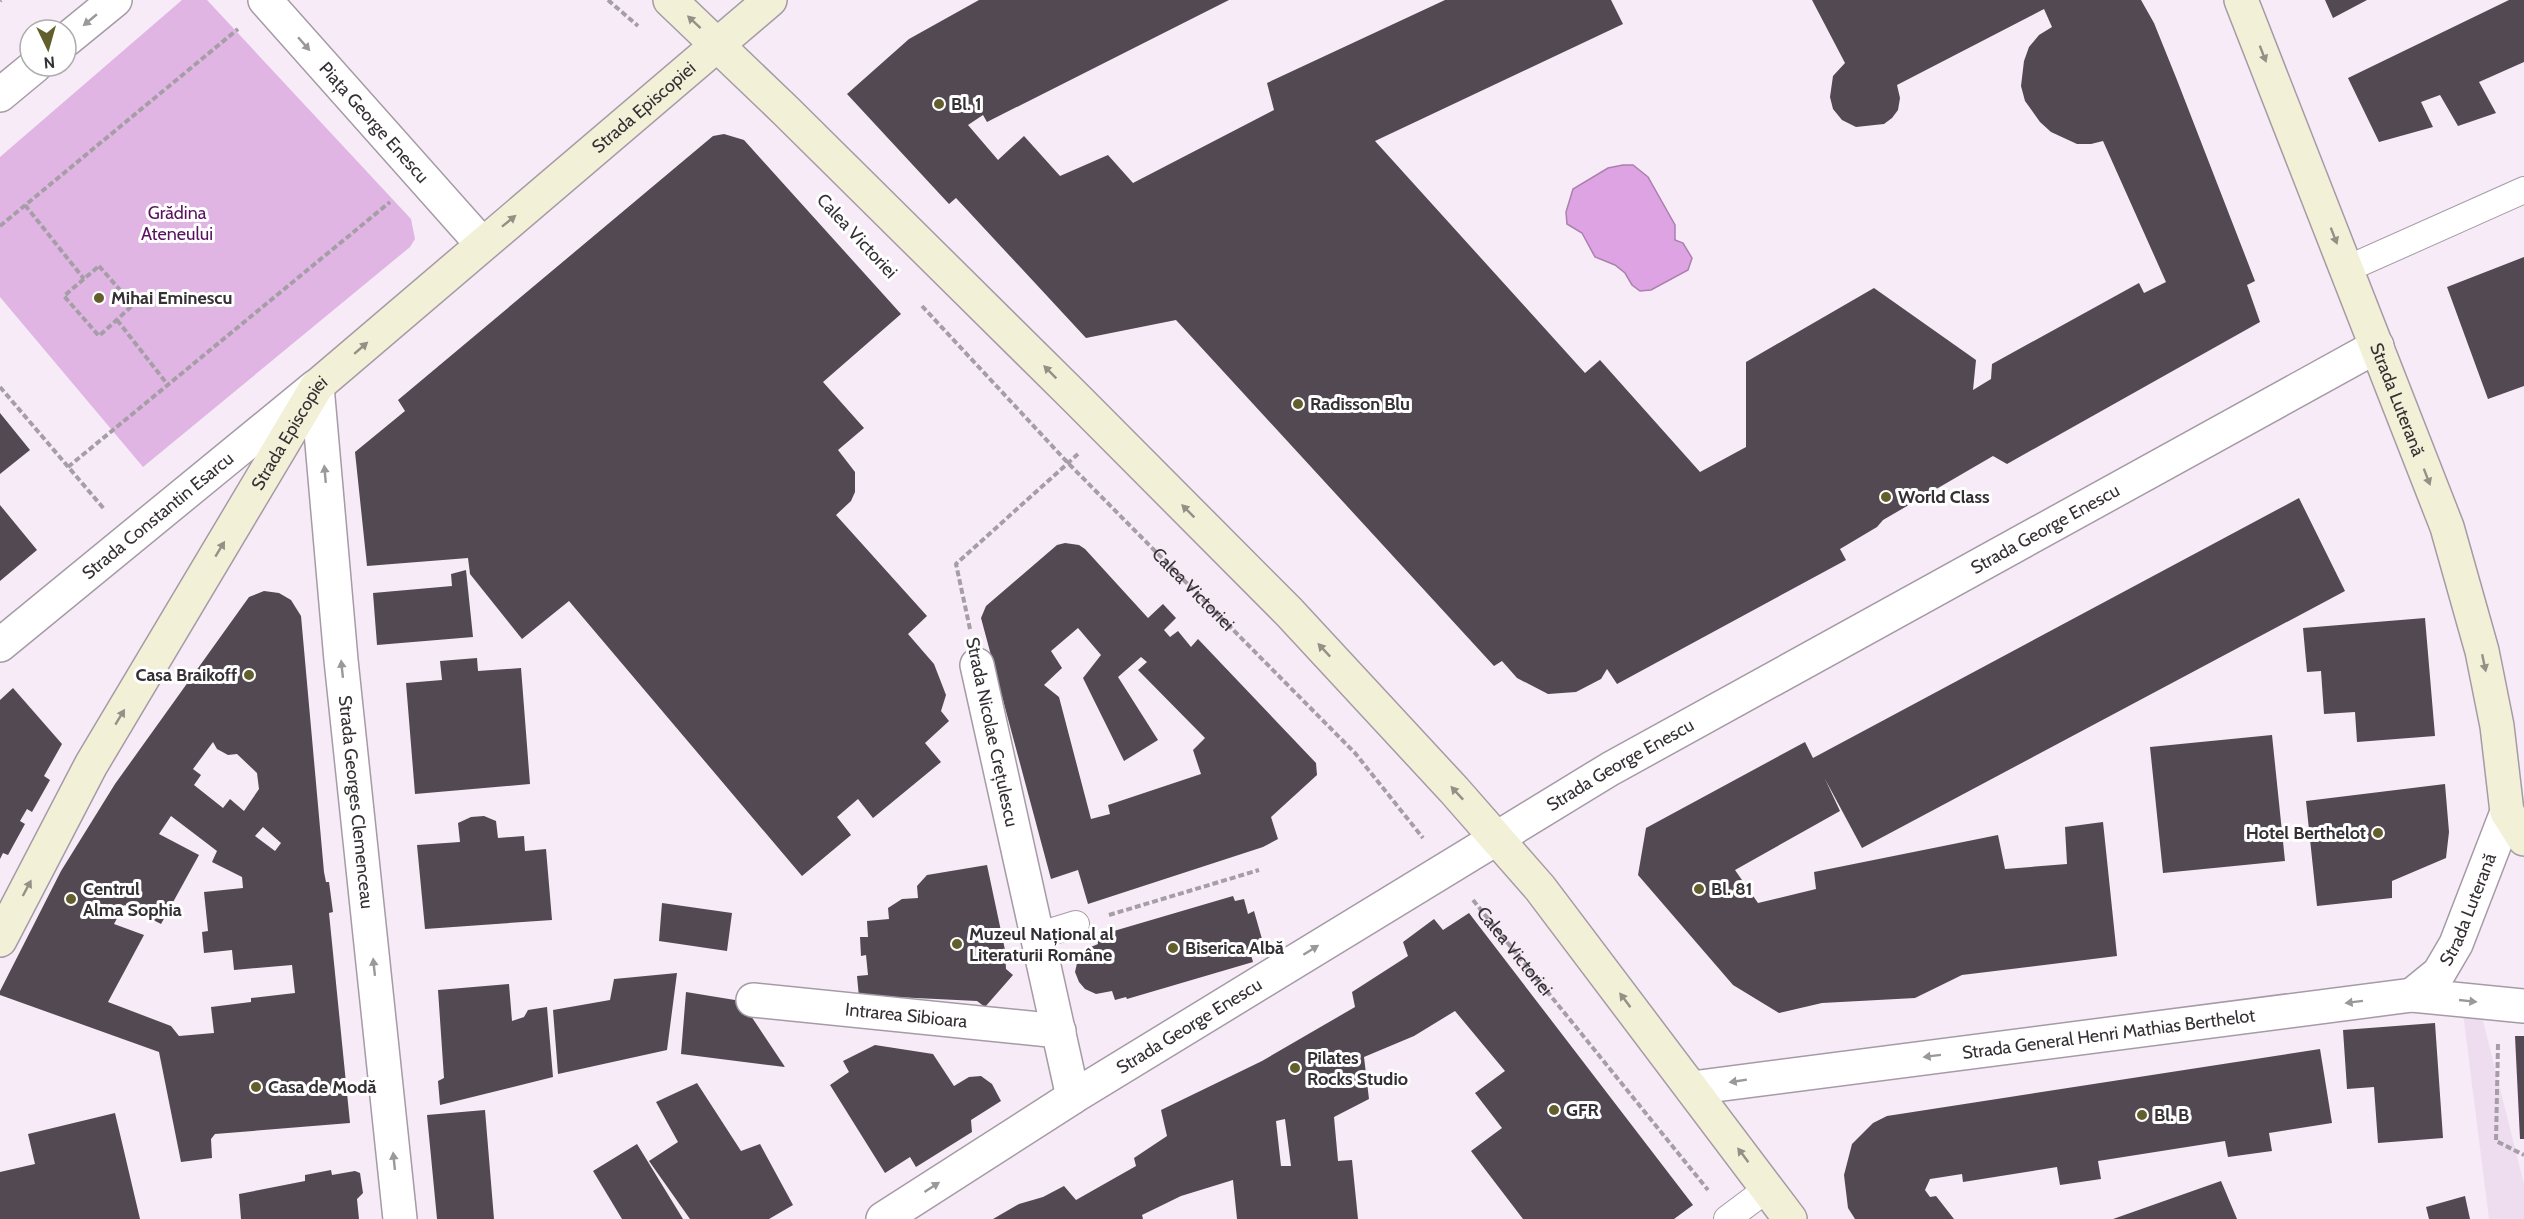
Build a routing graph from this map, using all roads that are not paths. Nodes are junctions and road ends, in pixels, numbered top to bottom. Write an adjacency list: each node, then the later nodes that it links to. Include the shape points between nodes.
1 (115, 0): 6 (street, one-way to 6)
2 (670, 0): 7 (street, Calea Victoriei, one-way to 2)
3 (770, 0): 7 (street, Strada Episcopiei)
4 (2241, 0): 12 (street, Strada Luterană, one-way to 12)
5 (267, 2): 11 (street, Piața George Enescu, one-way to 11)
6 (78, 30)
7 (718, 44): 11 (street, Strada Episcopiei, one-way to 7); 18 (street, Calea Victoriei, one-way to 7, via 1289,612)
8 (21, 78): 9 (street)
9 (0, 95)
10 (2524, 190): 12 (lane)
11 (482, 244): 14 (street, Strada Episcopiei, one-way to 11)
12 (2347, 269): 13 (street, Strada Luterană)
13 (2377, 346): 17 (street, Strada Luterană, one-way to 17, via 2462,573); 18 (street, Strada George Enescu, via 1610,769)
14 (317, 386): 15 (street, Strada Constantin Esarcu); 21 (street, Strada Episcopiei, one-way to 14, via 92,765); 30 (street, Strada Georges Clemenceau, one-way to 14, via 342,672)
15 (0, 645)
16 (977, 664): 20 (street, Strada Nicolae Crețulescu)
17 (2516, 826): 22 (street, Strada Luterană, via 2457,945 2439,973)
18 (1496, 836): 26 (street, Calea Victoriei, one-way to 18); 27 (street, Strada George Enescu, one-way to 18)
19 (1076, 924): 20 (lane)
20 (1037, 936): 25 (street, Strada Nicolae Crețulescu)
21 (0, 940)
22 (2412, 995): 24 (street, Strada General Henri Mathias Berthelot, one-way to 24); 26 (street, Strada General Henri Mathias Berthelot, one-way to 26)
23 (753, 1000): 25 (street, Intrarea Sibioara)
24 (2511, 1005)
25 (1059, 1031): 27 (street, Strada Nicolae Crețulescu)
26 (1692, 1088): 28 (street, Calea Victoriei, one-way to 26)
27 (1073, 1096): 31 (street, Strada George Enescu, one-way to 27)
28 (1767, 1189): 29 (lane); 32 (street, Calea Victoriei)
29 (1728, 1218)
30 (400, 1219)
31 (883, 1219)
32 (1790, 1219)

